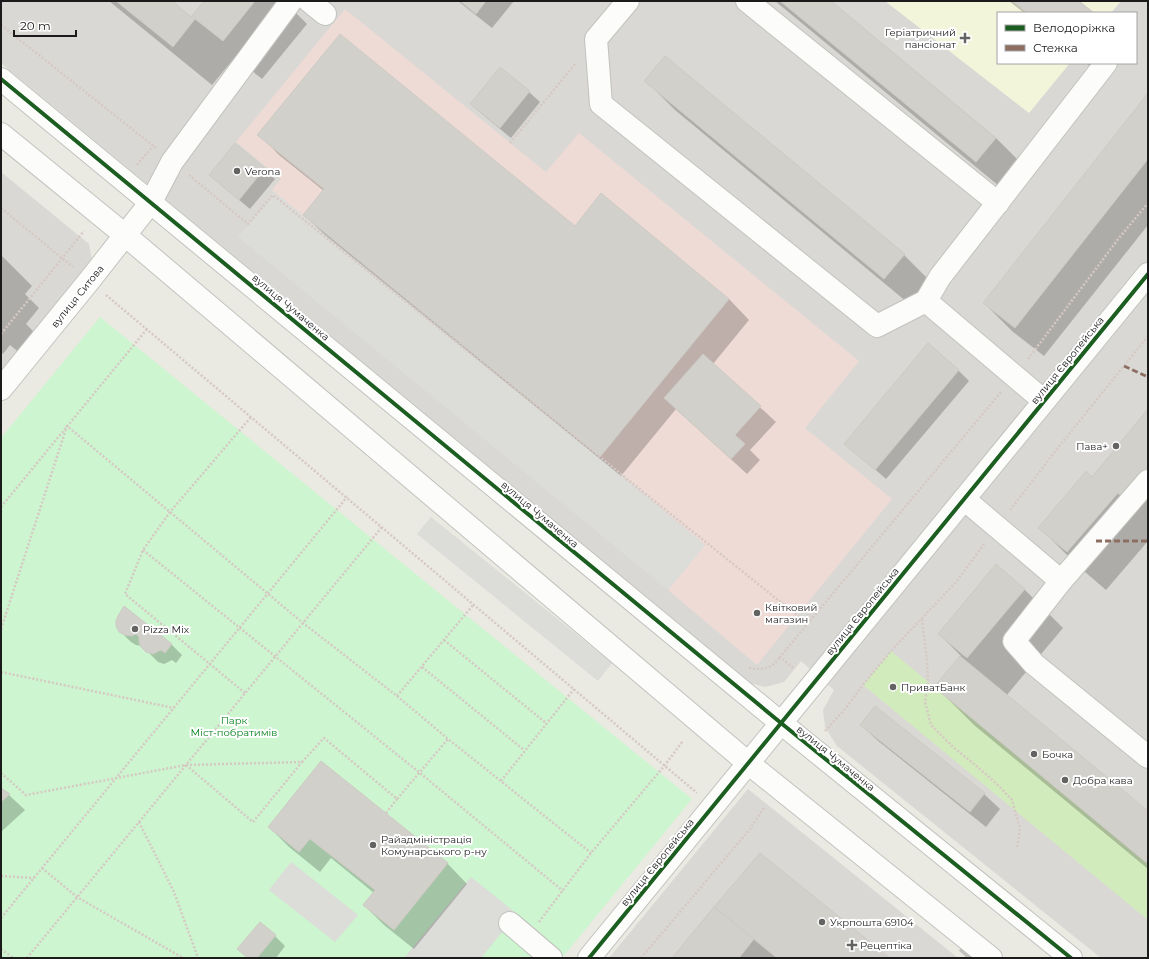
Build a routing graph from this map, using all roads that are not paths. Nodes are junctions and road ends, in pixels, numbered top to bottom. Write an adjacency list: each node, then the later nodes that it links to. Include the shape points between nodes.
1 (291, 1): 7 (street, вулиця Ситова, via 172,162)
2 (628, 1): 11 (street, via 596,39 601,104 877,326)
3 (747, 1): 8 (street)
4 (1105, 64): 8 (street)
5 (1, 80): 7 (street, вулиця Чумаченка)
6 (1, 134): 9 (street)
7 (151, 202): 9 (street, вулиця Ситова); 17 (street, вулиця Чумаченка)
8 (998, 203): 11 (street, via 940,277)
9 (125, 235): 12 (street, вулиця Ситова); 19 (street)
10 (1148, 274): 13 (street, вулиця Європейська)
11 (926, 301): 13 (street)
12 (1, 389)
13 (1044, 401): 15 (street, вулиця Європейська)
14 (1146, 487): 16 (street)
15 (964, 499): 16 (street); 17 (street, вулиця Європейська)
16 (1061, 581): 18 (street, via 1014,641 1034,664)
17 (781, 723): 19 (street, вулиця Європейська); 24 (street, вулиця Чумаченка)
18 (1148, 757)
19 (748, 763): 22 (street, вулиця Європейська); 23 (street)
20 (510, 923): 21 (street)
21 (551, 958)
22 (589, 958)
23 (991, 958)
24 (1071, 958)

